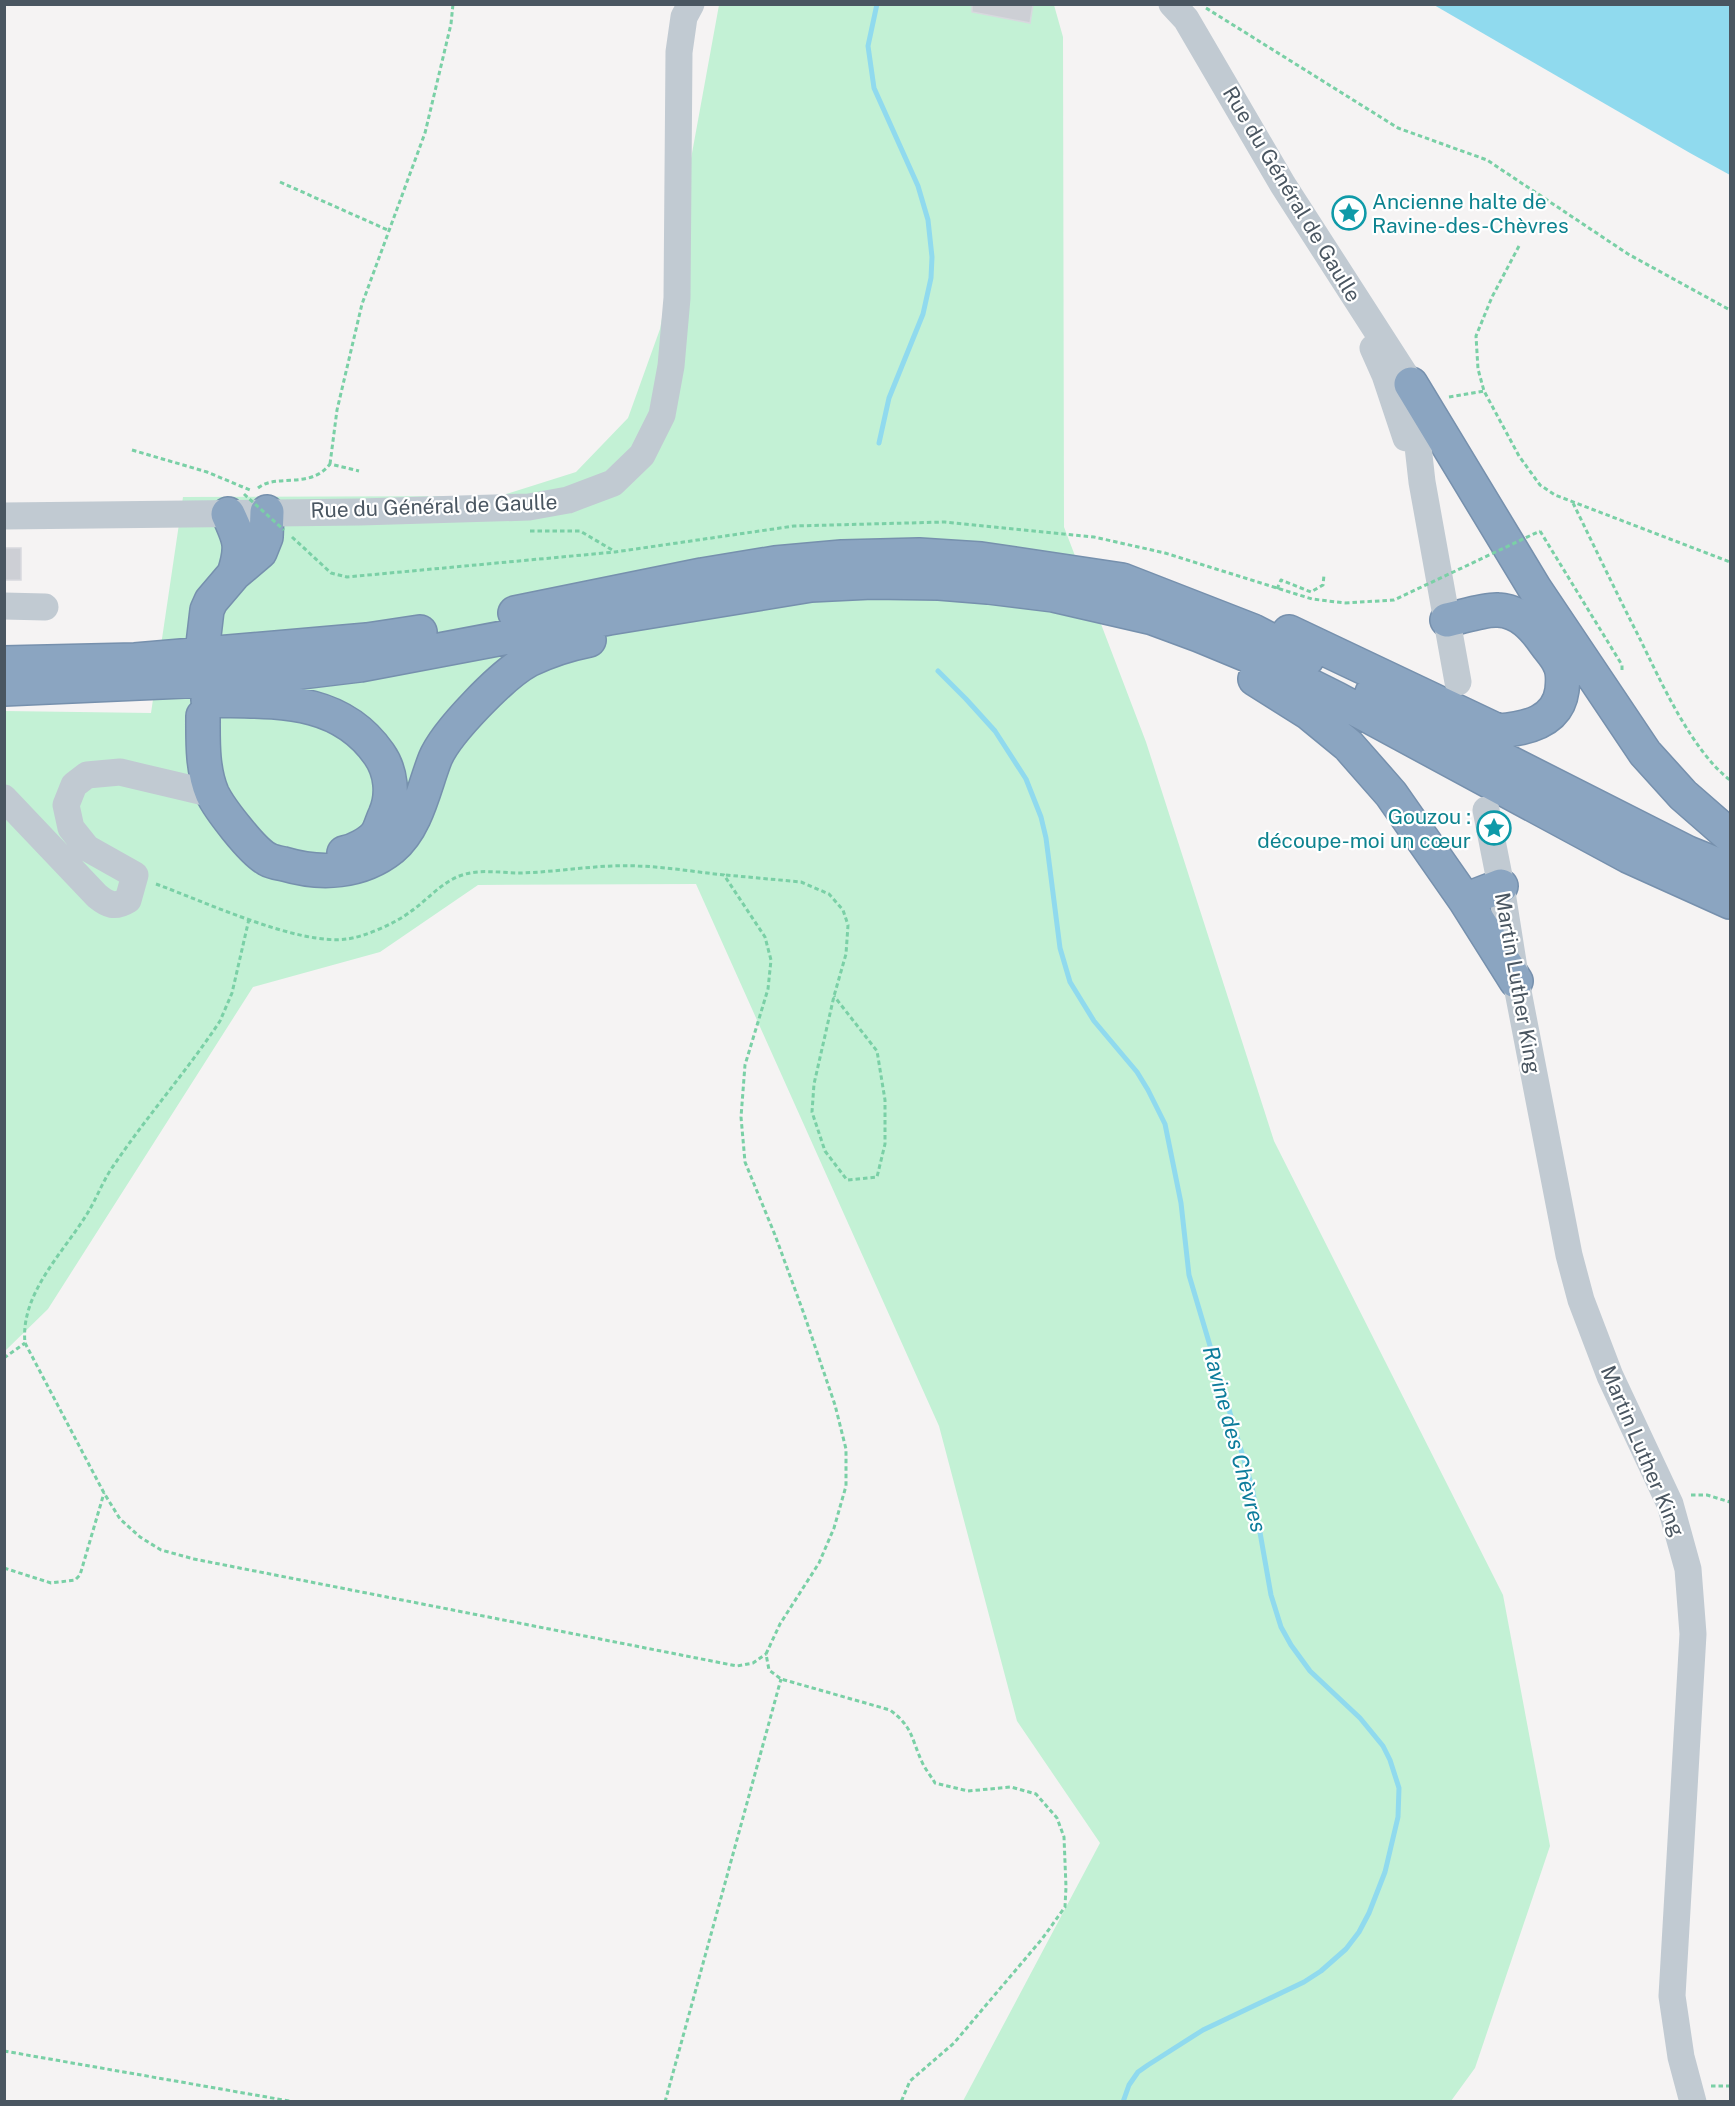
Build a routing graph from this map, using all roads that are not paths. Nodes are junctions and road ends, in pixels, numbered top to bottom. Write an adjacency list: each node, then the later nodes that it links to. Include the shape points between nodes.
1 (691, 4): 6 (street, Rue du Général de Gaulle, via 684,17 679,52 678,298 671,366 662,415 642,455 613,483 568,500 539,505 360,512)
2 (1172, 4): 3 (street, Rue du Général de Gaulle, via 1186,19)
3 (1349, 290): 4 (street, Rue du Général de Gaulle); 5 (street)
4 (1416, 393): 5 (street); 23 (highway, via 1535,589 1645,753 1683,795)
5 (1422, 482): 13 (street)
6 (250, 505): 7 (street, Rue du Général de Gaulle); 14 (highway, via 266,537 260,552 211,601)
7 (4, 516)
8 (1122, 580): 13 (highway, via 1165,587 1238,610 1498,730 1527,728 1550,715 1561,696 1560,663 1534,628 1514,614 1497,610); 15 (highway, via 981,559 919,555 842,557 702,574 367,640 135,660); 24 (highway, via 1253,631 1688,853)
9 (939, 583): 10 (highway); 26 (highway, via 1117,623 1179,644 1253,678 1309,713 1348,745 1390,794); 27 (highway, via 1053,595 1153,618 1199,635 1337,699 1628,856)
10 (811, 585): 17 (highway, via 360,665 252,678); 22 (highway, via 767,604 590,639 527,661 466,715 436,755 411,824 394,846 376,860 340,871 303,870 267,859)
11 (4, 606): 12 (street)
12 (45, 607)
13 (1448, 620): 16 (street)
14 (203, 644)
15 (4, 663)
16 (1458, 682)
17 (4, 690): 22 (highway, via 293,703 323,710 353,726 384,761 390,785 389,806 376,836 352,852 319,858 282,852)
18 (203, 716): 19 (highway, via 203,742)
19 (213, 794): 20 (street, via 120,772 87,775 74,785 66,805 71,828 87,848 135,875 128,900 120,905 106,904 97,896); 22 (highway)
20 (4, 798)
21 (1486, 810): 25 (street, Martin Luther King)
22 (242, 835)
23 (1731, 836)
24 (1731, 870)
25 (1501, 886): 26 (highway); 28 (street, Martin Luther King)
26 (1465, 900): 28 (highway)
27 (1731, 902)
28 (1516, 981): 29 (street, Martin Luther King, via 1581,1300 1610,1376 1665,1494 1681,1540 1691,1598 1693,1634 1672,1996 1681,2057)
29 (1693, 2102)

